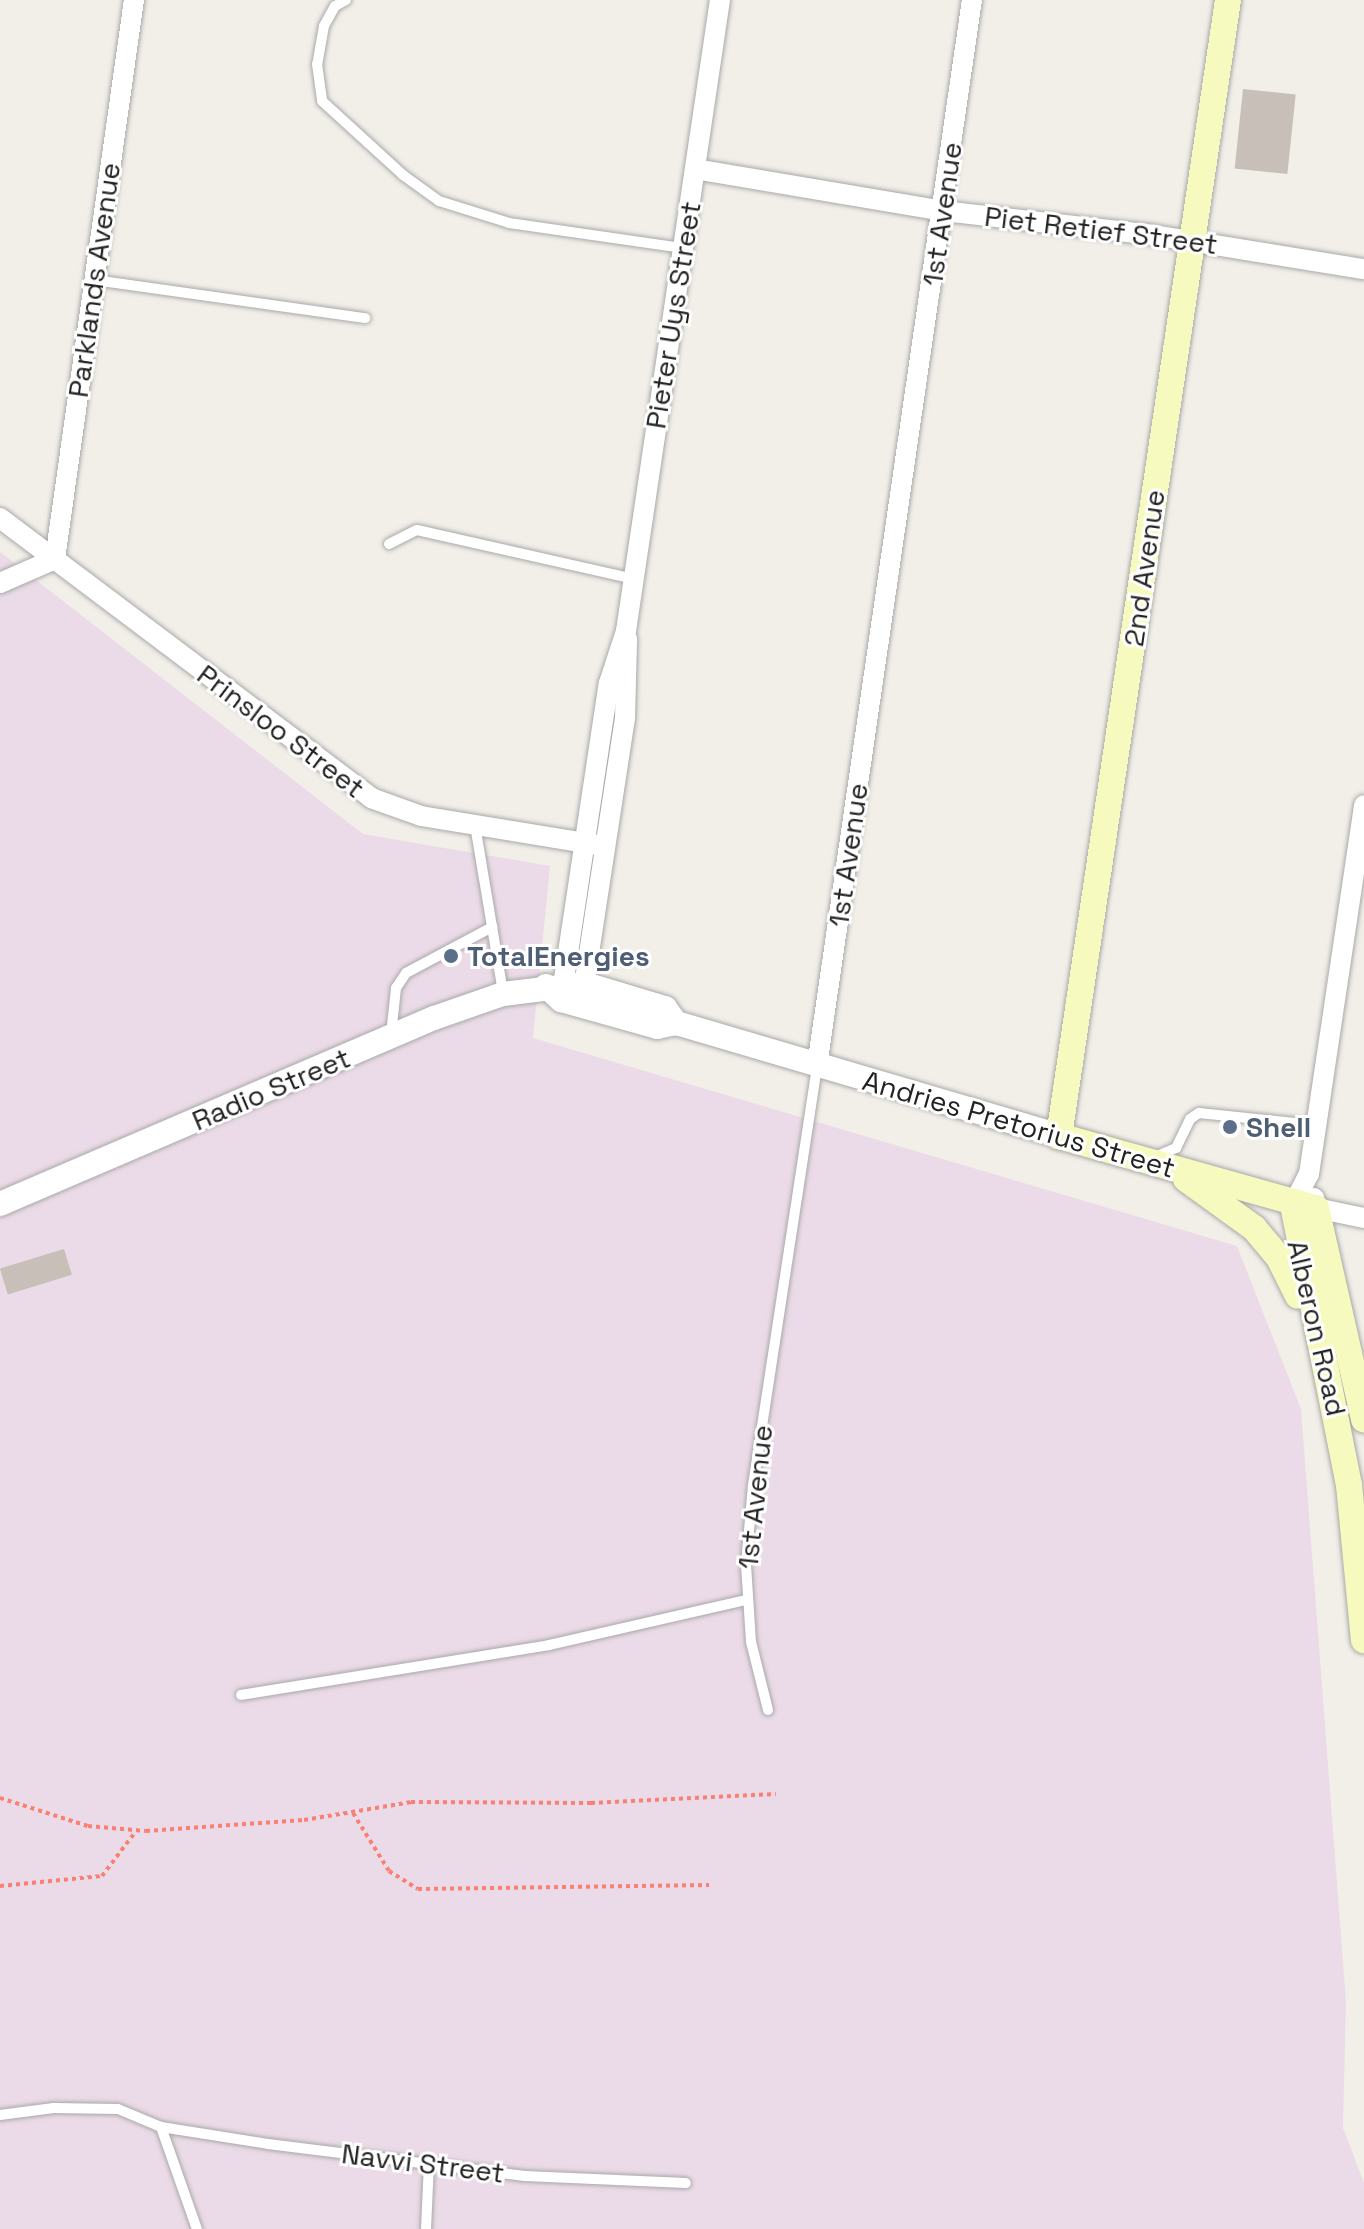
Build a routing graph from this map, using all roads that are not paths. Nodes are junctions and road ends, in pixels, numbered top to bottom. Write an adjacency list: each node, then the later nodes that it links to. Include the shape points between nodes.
1 (134, 0): 11 (street, Parklands Avenue)
2 (346, 0): 9 (lane, via 335,6 324,26 317,64 322,101 403,175 439,201 509,223)
3 (720, 0): 6 (street, Pieter Uys Street)
4 (972, 0): 7 (street, 1st Avenue)
5 (1228, 0): 8 (main road, 2nd Avenue)
6 (695, 169): 7 (street, Piet Retief Street); 9 (street, Pieter Uys Street)
7 (943, 211): 8 (street, Piet Retief Street); 27 (street, 1st Avenue)
8 (1192, 241): 10 (street, Piet Retief Street); 29 (main road, 2nd Avenue)
9 (683, 248): 16 (street, Pieter Uys Street)
10 (1364, 269)
11 (94, 280): 12 (lane); 15 (street, Parklands Avenue)
12 (365, 318)
13 (0, 518): 15 (street, Prinsloo Street)
14 (389, 544): 16 (lane, via 417,530)
15 (55, 559): 17 (street); 20 (street, Prinsloo Street, via 341,780 396,808)
16 (634, 579): 18 (street, Pieter Uys Street)
17 (0, 583)
18 (626, 631): 21 (street, Pieter Uys Street, via 609,683); 22 (street, Pieter Uys Street, via 625,718)
19 (1364, 805): 28 (street)
20 (475, 825): 21 (street, Prinsloo Street); 23 (lane)
21 (584, 842): 22 (street, Prinsloo Street); 24 (street, Pieter Uys Street)
22 (605, 846): 24 (street, Pieter Uys Street)
23 (492, 927): 25 (lane); 26 (lane, via 406,973 396,988)
24 (567, 992): 25 (street, Radio Street); 27 (street, Andries Pretorius Street, via 657,1027 676,1023)
25 (503, 994): 26 (street, Radio Street)
26 (391, 1037): 32 (street, Radio Street)
27 (817, 1066): 29 (street, Andries Pretorius Street); 37 (lane, 1st Avenue, via 753,1485)
28 (1316, 1125): 30 (lane, via 1199,1113 1190,1119 1176,1148); 33 (street)
29 (1059, 1136): 30 (main road, Andries Pretorius Street)
30 (1145, 1160): 31 (main road, Andries Pretorius Street)
31 (1176, 1169): 33 (main road, Andries Pretorius Street); 35 (main road, via 1268,1243 1289,1275)
32 (0, 1204)
33 (1304, 1207): 34 (street, Andries Pretorius Street); 35 (main road, Alberon Road); 36 (main road, Alberon Road)
34 (1364, 1218)
35 (1323, 1354): 38 (main road, Alberon Road, via 1349,1485)
36 (1364, 1420)
37 (746, 1600): 39 (lane, via 549,1645); 40 (lane, 1st Avenue)
38 (1364, 1640)
39 (241, 1695)
40 (768, 1710)
41 (0, 2115): 42 (lane, Navvi Street, via 103,2107 143,2116)
42 (161, 2127): 43 (lane, Navvi Street); 45 (lane)
43 (429, 2163): 44 (lane, Navvi Street, via 525,2176); 46 (lane)
44 (686, 2183)
45 (197, 2229)
46 (426, 2229)

